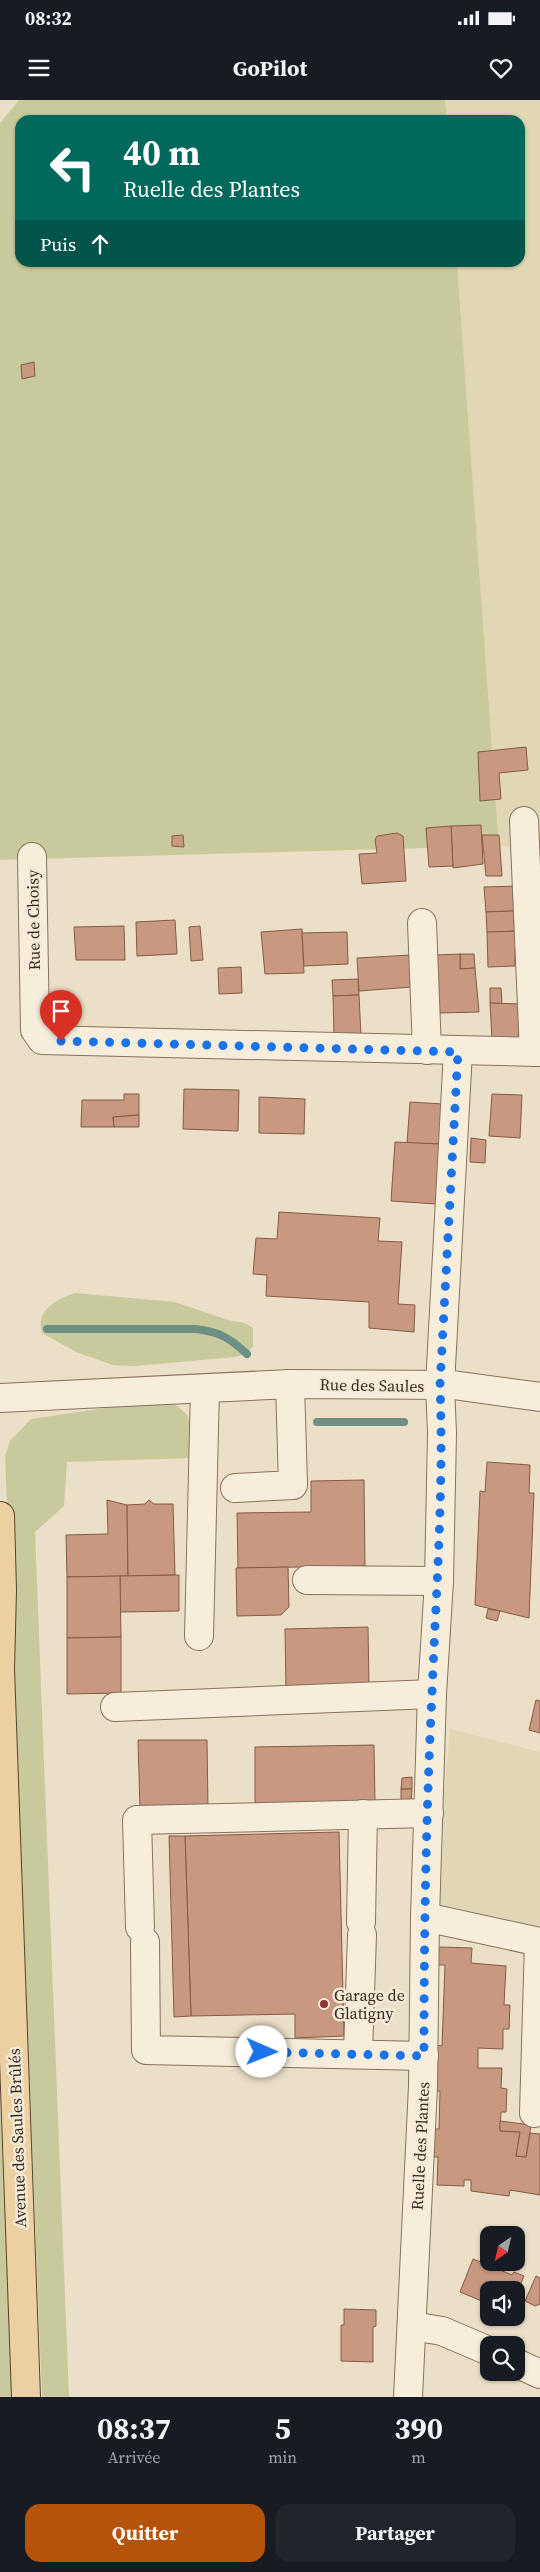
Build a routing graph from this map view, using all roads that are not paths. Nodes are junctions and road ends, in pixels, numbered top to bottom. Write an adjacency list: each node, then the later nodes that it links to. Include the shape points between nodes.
1 (524, 821): 6 (street)
2 (32, 857): 4 (street, Rue de Choisy, via 35,1030 42,1040)
3 (422, 923): 4 (street)
4 (427, 1050): 5 (street)
5 (458, 1052): 6 (street); 8 (street, Rue des Saules)
6 (537, 1052)
7 (290, 1384): 8 (street, Rue des Saules); 9 (street, Rue des Saules); 12 (street, via 293,1485)
8 (440, 1385): 10 (street, via 471,1386); 15 (street, Ruelle des Plantes)
9 (205, 1389): 11 (street, Rue des Saules); 16 (street)
10 (540, 1397)
11 (0, 1398)
12 (235, 1488)
13 (0, 1516): 17 (main road, Avenue des Saules Brûlés)
14 (307, 1580): 15 (street)
15 (439, 1580): 18 (street, Ruelle des Plantes)
16 (199, 1636)
17 (0, 1668): 31 (main road, Avenue des Saules Brûlés)
18 (432, 1694): 19 (street); 20 (street, Ruelle des Plantes)
19 (115, 1706)
20 (429, 1812): 21 (street); 22 (street, Ruelle des Plantes)
21 (363, 1814): 24 (street); 24 (street, via 137,1820 146,2050)
22 (425, 1916): 23 (street); 25 (street, Ruelle des Plantes)
23 (540, 1942): 26 (street)
24 (358, 2053): 25 (street)
25 (424, 2056): 27 (street, Ruelle des Plantes)
26 (534, 2113)
27 (412, 2326): 28 (street, via 442,2331); 32 (street, Ruelle des Plantes)
28 (480, 2347)
29 (525, 2367): 30 (street)
30 (540, 2374)
31 (26, 2397)
32 (408, 2397)

